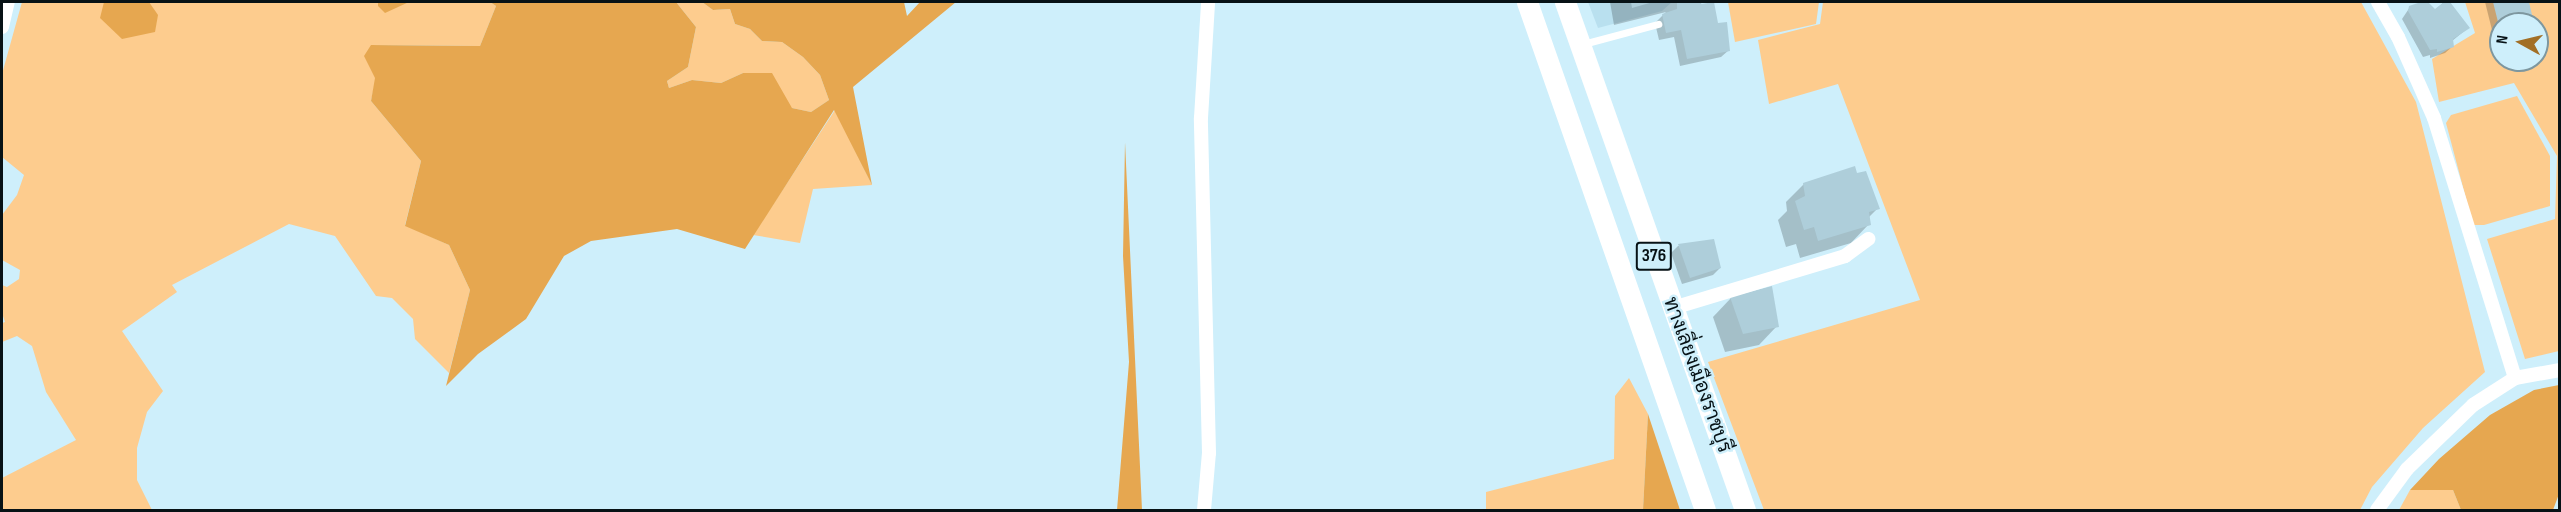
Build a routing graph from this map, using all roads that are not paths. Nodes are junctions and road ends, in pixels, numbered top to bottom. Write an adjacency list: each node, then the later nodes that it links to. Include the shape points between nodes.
1 (8, 2): 7 (street)
2 (1208, 2): 13 (street, via 1201,118 1209,453)
3 (1527, 2): 14 (main road, ทางเลี่ยงเมืองราชบุรี / 376)
4 (1565, 2): 8 (main road, ทางเลี่ยงเมืองราชบุรี / 376)
5 (2380, 2): 12 (street, via 2434,118)
6 (1658, 24): 8 (lane)
7 (2, 27)
8 (1580, 44): 10 (main road, ทางเลี่ยงเมืองราชบุรี / 376)
9 (1868, 239): 10 (street, via 1845,256)
10 (1673, 309): 15 (main road, ทางเลี่ยงเมืองราชบุรี / 376)
11 (2559, 370): 12 (street)
12 (2515, 378): 16 (street, via 2473,405 2407,469)
13 (1204, 510)
14 (1705, 510)
15 (1745, 510)
16 (2377, 510)

